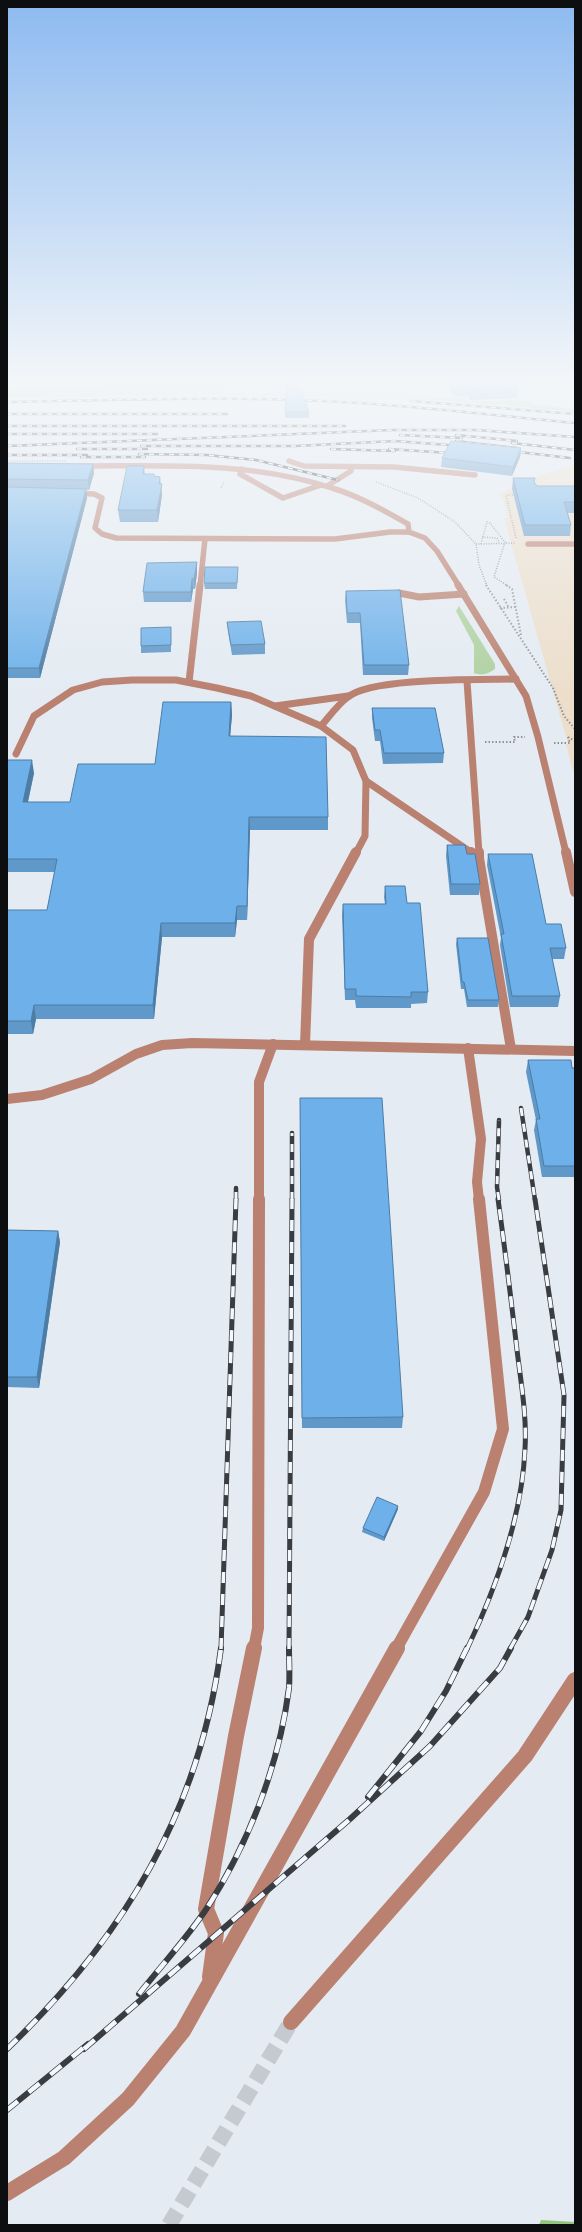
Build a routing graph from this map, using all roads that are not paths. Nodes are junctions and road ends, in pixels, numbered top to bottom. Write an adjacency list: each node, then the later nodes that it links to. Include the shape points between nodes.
1 (256, 483): 4 (lane, via 283,498)
2 (314, 483): 4 (lane)
3 (329, 483): 4 (lane)
4 (324, 486): 6 (lane, via 379,506 408,524)
5 (68, 492): 7 (lane, via 87,493 102,498 95,528 102,534 135,540)
6 (409, 532): 7 (lane, via 397,531 335,539); 11 (lane, via 425,538 438,551)
7 (205, 539): 13 (lane)
8 (528, 544): 9 (lane)
9 (575, 544)
10 (399, 593): 11 (lane, via 419,597)
11 (464, 594): 12 (lane)
12 (516, 679): 14 (lane); 21 (lane, via 526,696 538,737)
13 (189, 682): 16 (lane, via 251,696); 18 (lane, via 102,682 73,690 34,716)
14 (467, 682): 15 (lane, via 400,683 370,688); 20 (lane)
15 (348, 696): 16 (lane); 17 (lane)
16 (275, 706): 17 (lane)
17 (321, 726): 19 (lane, via 353,750)
18 (16, 754)
19 (366, 781): 20 (lane); 23 (lane, via 365,836 308,939)
20 (479, 858): 25 (lane)
21 (575, 892)
22 (273, 1044): 23 (lane); 27 (lane, via 162,1045 136,1054 91,1079 42,1095); 29 (lane, via 259,1082 258,1628 206,1910 216,1933)
23 (305, 1045): 24 (lane)
24 (468, 1048): 25 (lane); 29 (lane, via 481,1139 478,1182 503,1429 484,1492)
25 (511, 1049): 26 (lane)
26 (575, 1051)
27 (7, 1099)
28 (575, 1680): 30 (lane, via 525,1756)
29 (210, 1983): 31 (lane, via 183,2031 128,2098 64,2158)
30 (291, 2022)
31 (7, 2193)

